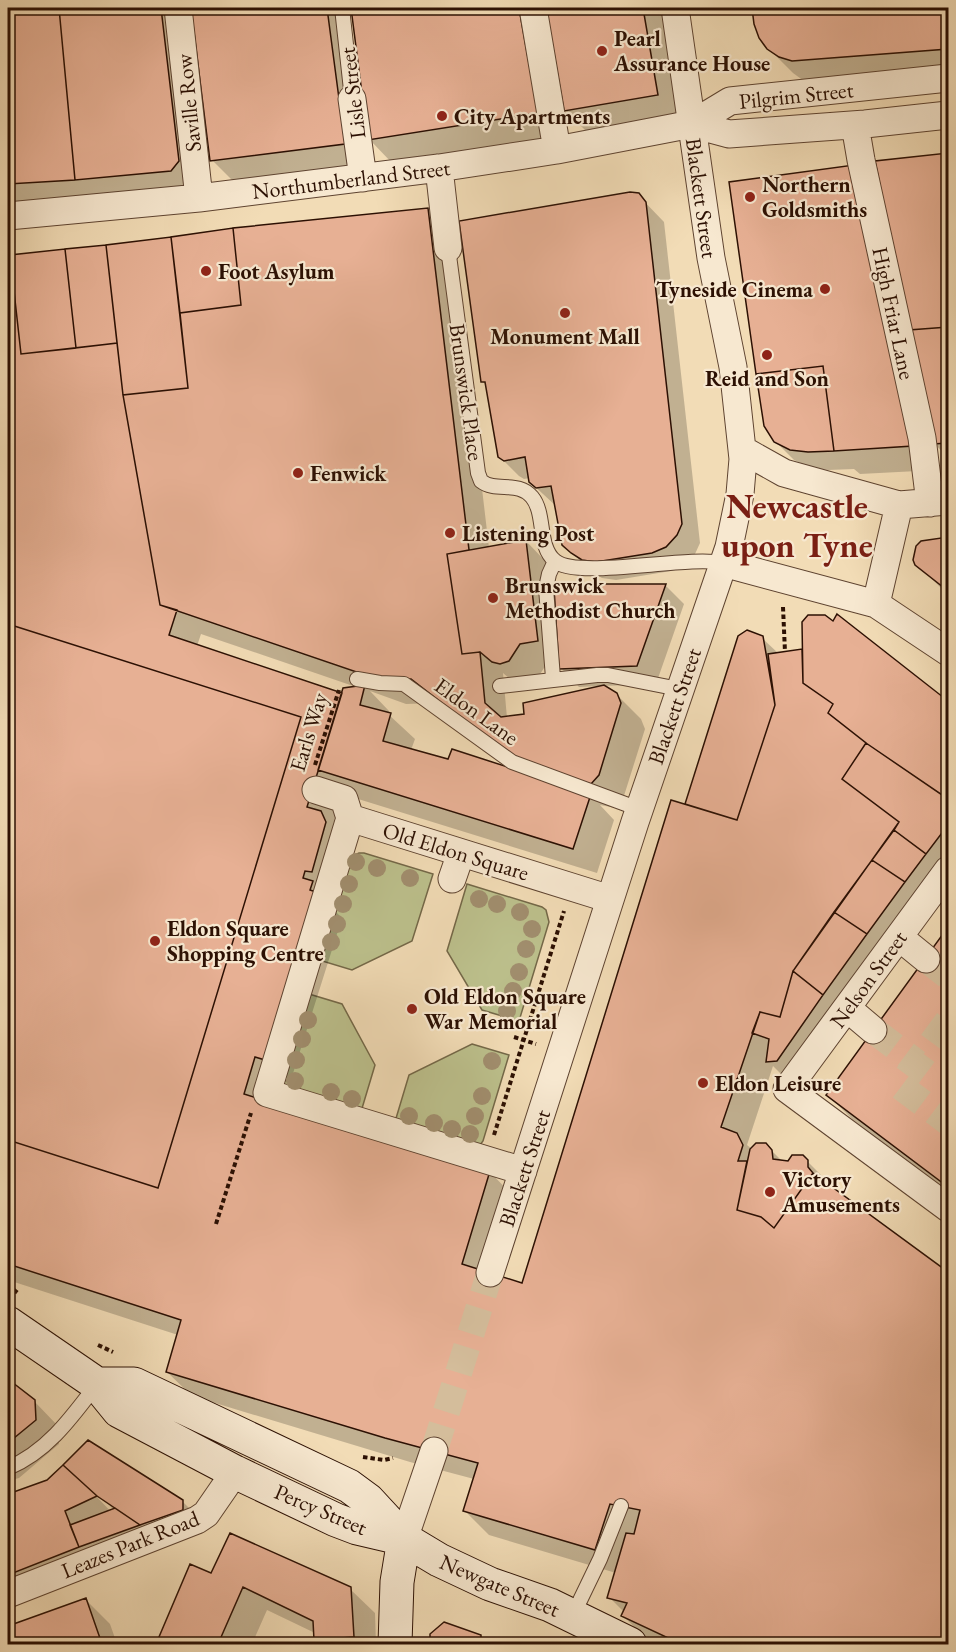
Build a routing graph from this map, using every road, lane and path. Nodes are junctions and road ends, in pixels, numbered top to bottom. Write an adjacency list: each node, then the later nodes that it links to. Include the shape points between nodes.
1 (178, 8): 13 (street, Saville Row)
2 (342, 8): 6 (lane, Lisle Street)
3 (533, 8): 10 (street)
4 (675, 8): 8 (street, Blackett Street)
5 (948, 78): 8 (street, Pilgrim Street, via 730,101)
6 (352, 99): 12 (street, Lisle Street)
7 (948, 115): 9 (street, Pilgrim Street)
8 (692, 124): 9 (street, Pilgrim Street, via 729,134); 10 (street, Northumberland Street); 16 (street, Blackett Street, via 711,258 733,367)
9 (855, 124): 17 (street, High Friar Lane)
10 (557, 150): 11 (street, Northumberland Street)
11 (439, 168): 12 (street, Northumberland Street); 15 (street, Brunswick Place)
12 (363, 178): 13 (street, Northumberland Street)
13 (199, 198): 14 (street, Northumberland Street)
14 (8, 216)
15 (448, 248): 19 (lane, Brunswick Place, via 478,473 481,481 493,488 522,489 531,496 545,545)
16 (742, 450): 18 (street, via 784,473); 20 (street, Blackett Street, via 737,512)
17 (939, 502): 18 (street)
18 (899, 505): 22 (street)
19 (555, 561): 20 (lane, via 583,568 701,560); 25 (lane, via 546,588)
20 (723, 563): 21 (street); 28 (street, Blackett Street)
21 (782, 580): 22 (street); 23 (path)
22 (876, 604): 24 (street)
23 (785, 652)
24 (948, 652)
25 (553, 678): 27 (lane); 28 (lane, via 608,675)
26 (357, 679): 29 (path, Earls Way, via 341,683); 30 (lane, Eldon Lane, via 404,684 512,762)
27 (500, 686)
28 (679, 689): 30 (street, Blackett Street)
29 (315, 781): 31 (street, via 345,798)
30 (639, 810): 36 (street, Blackett Street)
31 (350, 818): 32 (street, Old Eldon Square); 43 (street, via 267,1093 378,1123)
32 (461, 853): 34 (street); 35 (street, Old Eldon Square)
33 (948, 870): 37 (street, Nelson Street)
34 (452, 879)
35 (572, 887): 36 (street, Old Eldon Square); 43 (path)
36 (610, 899): 44 (street, Blackett Street)
37 (939, 902): 38 (street, Nelson Street)
38 (898, 938): 39 (street); 40 (street, Nelson Street)
39 (926, 958)
40 (847, 1008): 41 (street); 45 (street, Nelson Street, via 787,1089)
41 (873, 1030)
42 (253, 1108): 46 (path)
43 (486, 1159): 44 (street)
44 (523, 1171): 47 (street, Blackett Street)
45 (948, 1208)
46 (216, 1224)
47 (490, 1273)
48 (8, 1323): 49 (main road, Percy Street)
49 (97, 1384): 51 (lane, via 61,1430 24,1462); 52 (main road, Percy Street, via 119,1411); 54 (main road, Percy Street, via 134,1384 349,1486 368,1500)
50 (434, 1451): 54 (street)
51 (8, 1468)
52 (235, 1472): 54 (main road, Percy Street, via 336,1520); 55 (street, Leazes Park Road, via 206,1514 197,1520)
53 (621, 1506): 56 (lane)
54 (404, 1539): 56 (main road, Newgate Street, via 472,1577); 57 (main road, via 397,1582)
55 (8, 1594)
56 (573, 1615): 58 (main road, Newgate Street)
57 (395, 1644)
58 (630, 1644)

